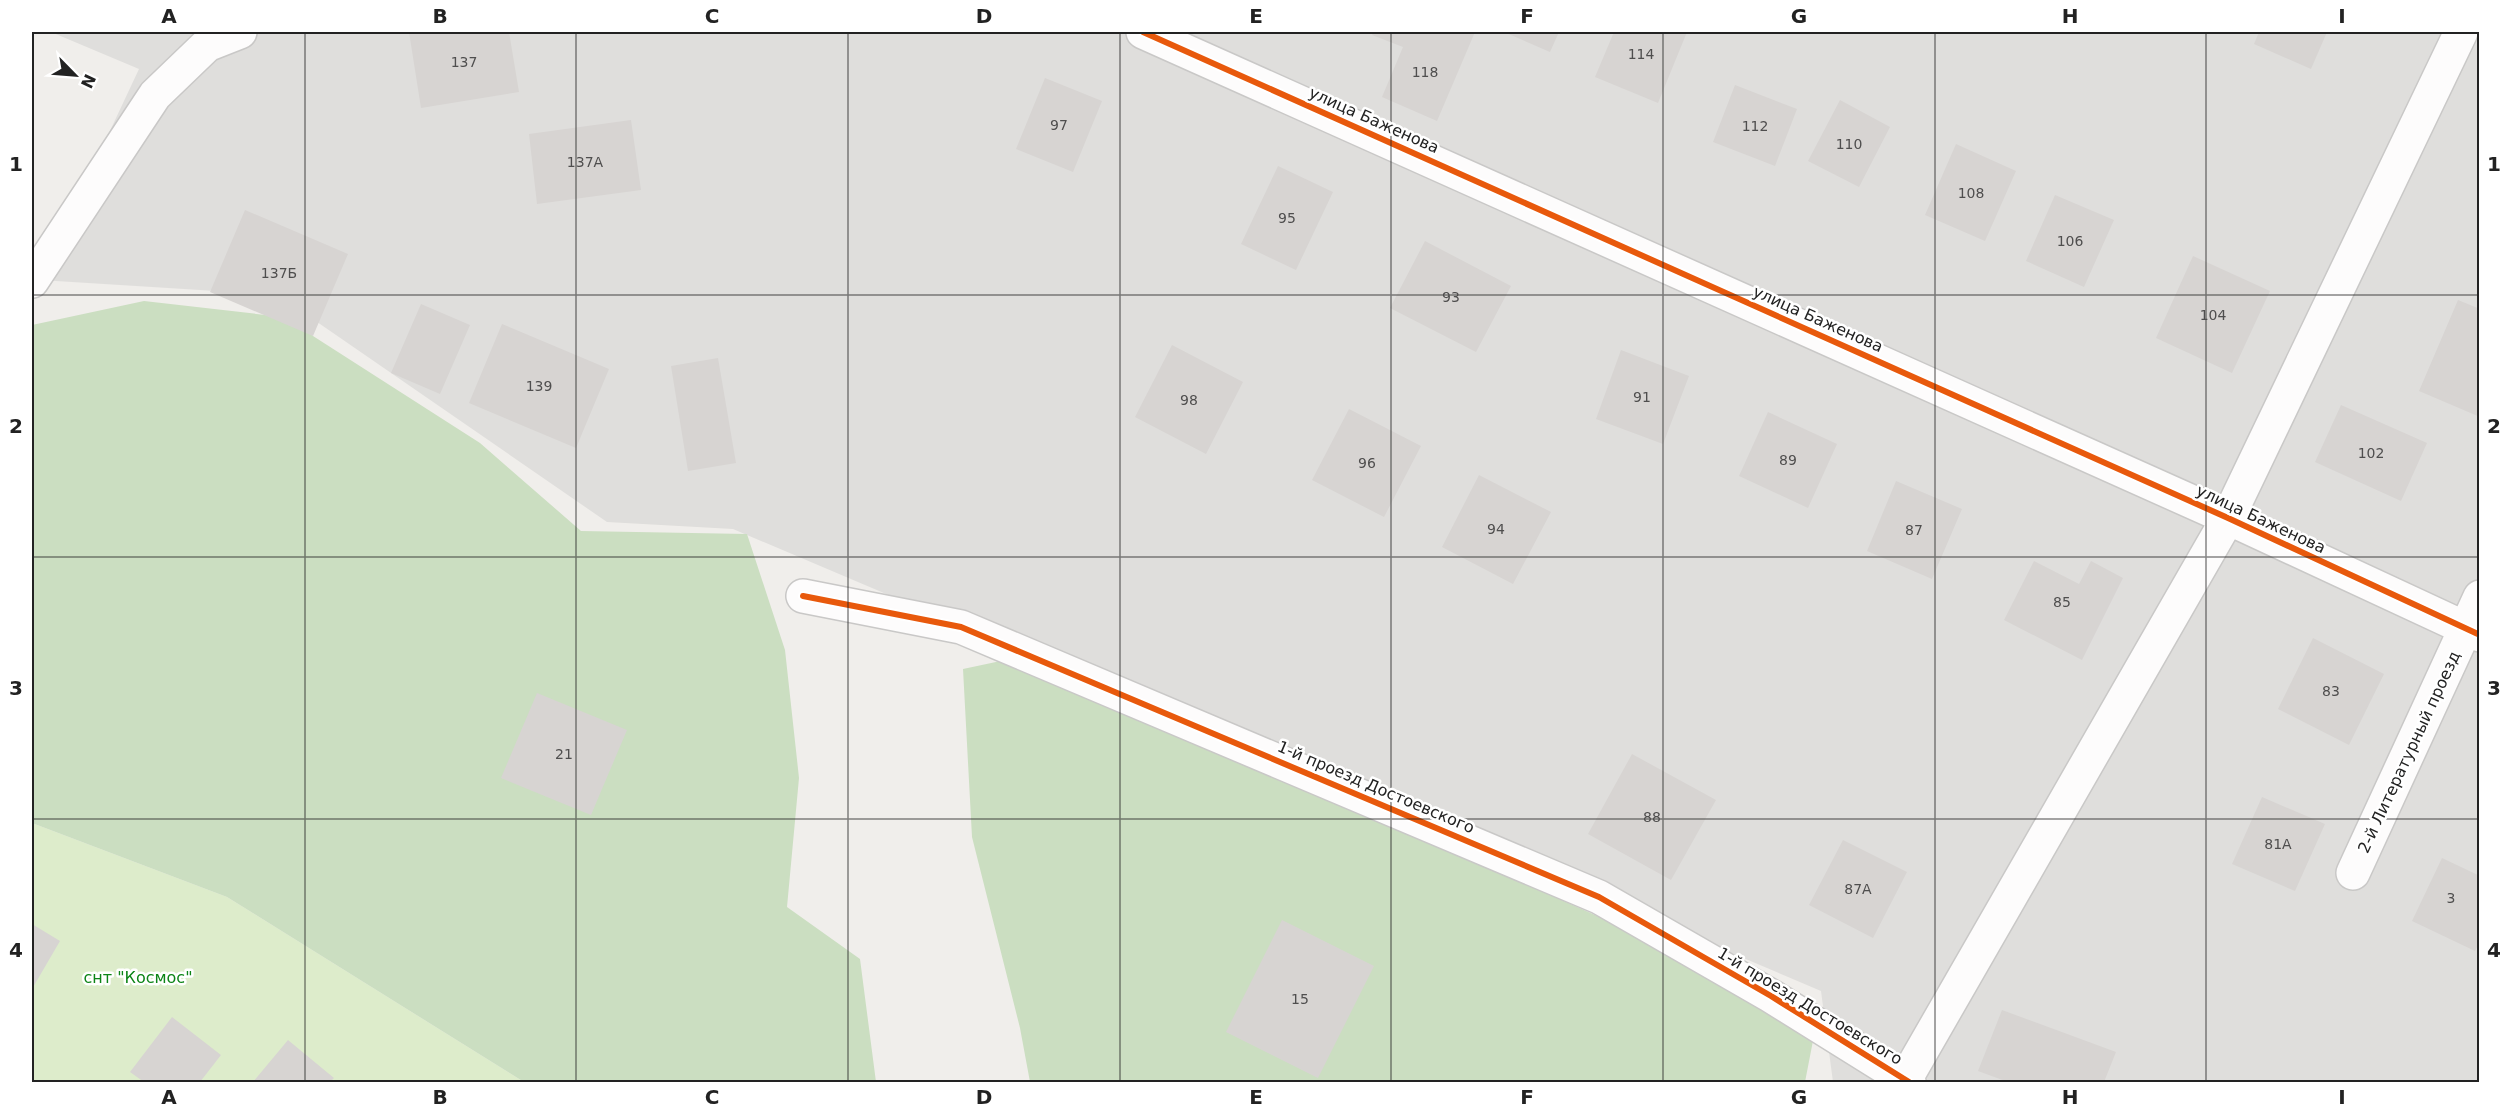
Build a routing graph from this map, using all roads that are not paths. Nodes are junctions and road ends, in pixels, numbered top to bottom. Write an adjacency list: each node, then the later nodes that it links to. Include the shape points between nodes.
1 (240, 32): 4 (street, via 207,45 155,95)
2 (1143, 32): 5 (street, улица Баженова)
3 (2461, 32): 5 (street)
4 (32, 281)
5 (2228, 519): 8 (street, улица Баженова); 10 (street)
6 (803, 596): 10 (street, 1-й проезд Достоевского, via 961,627 1599,897 1771,996)
7 (2480, 597): 8 (street, 2-й Литературный проезд)
8 (2472, 632): 9 (street, 2-й Литературный проезд)
9 (2353, 873)
10 (1907, 1081)

